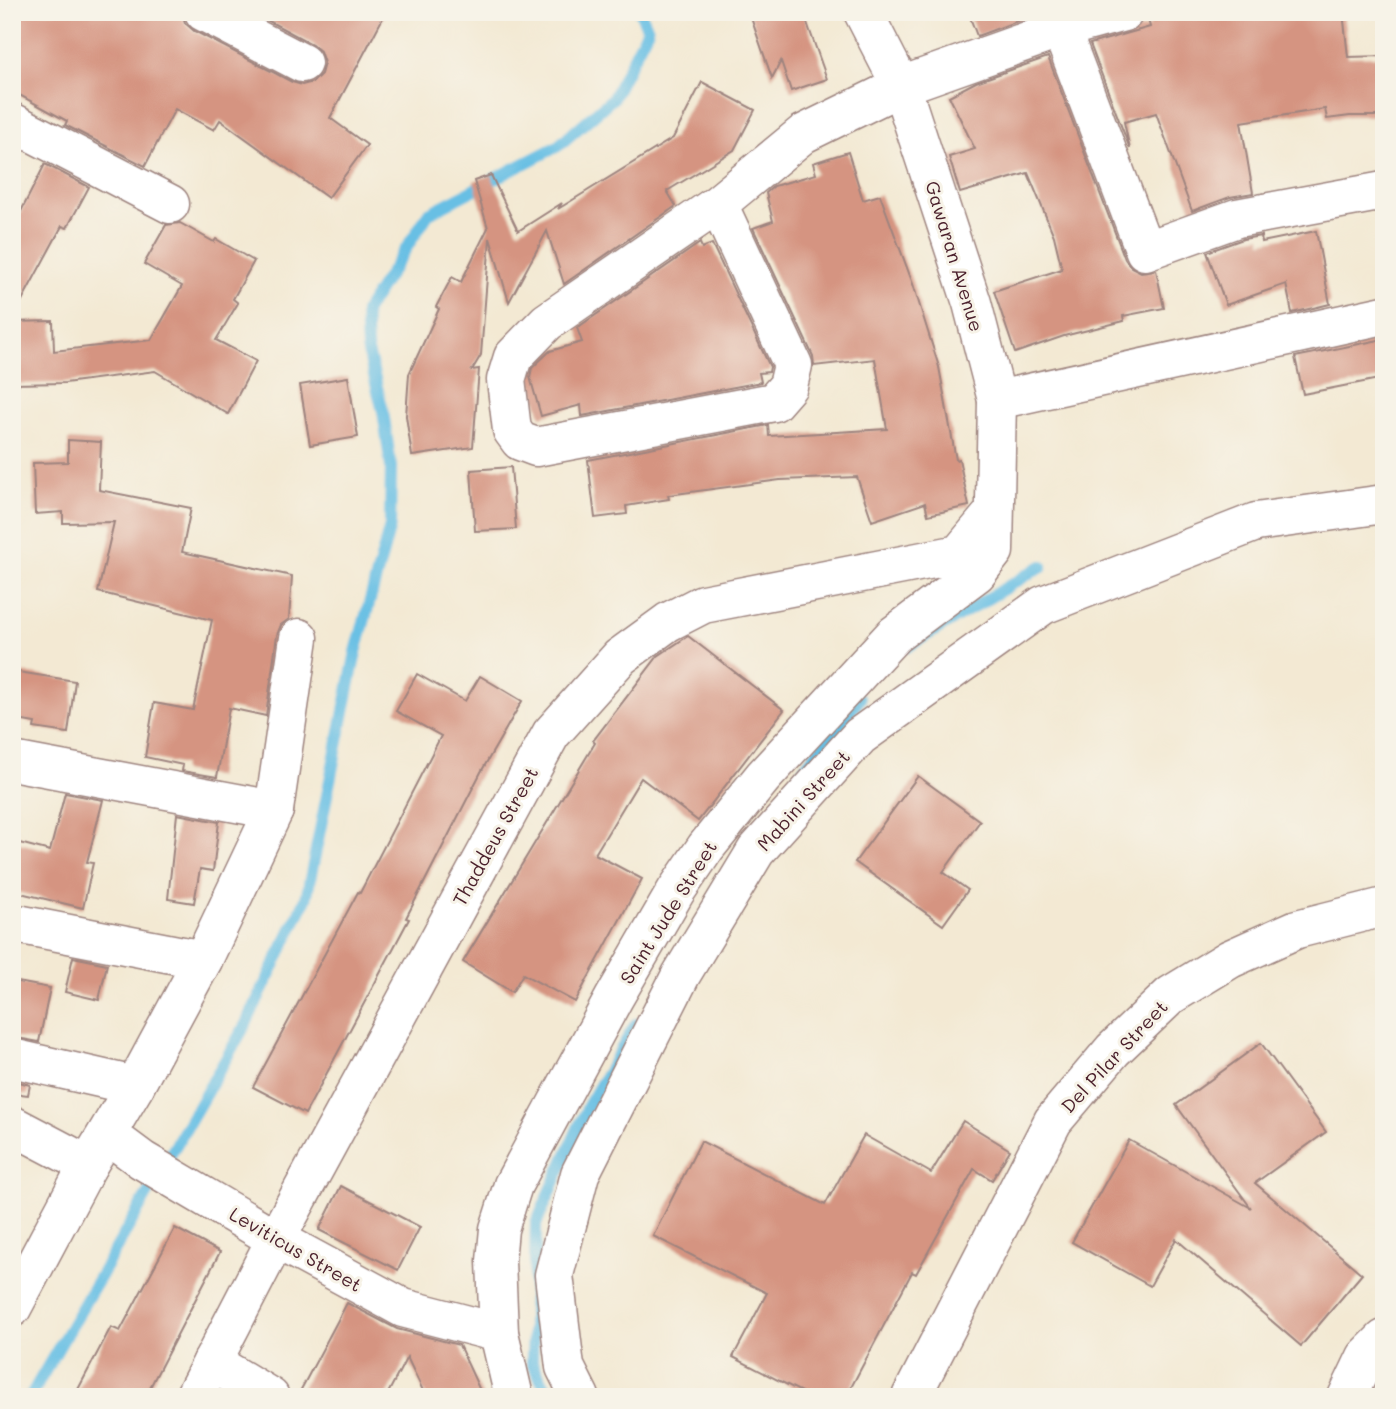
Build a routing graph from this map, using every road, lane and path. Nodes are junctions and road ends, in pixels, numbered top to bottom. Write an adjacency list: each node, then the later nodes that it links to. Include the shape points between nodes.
1 (204, 12): 5 (street)
2 (863, 12): 6 (street, Gawaran Avenue)
3 (1124, 12): 4 (street)
4 (1057, 20): 6 (street); 8 (street, via 1145,251 1237,218)
5 (302, 63)
6 (901, 86): 10 (street, via 803,134); 12 (street, Gawaran Avenue, via 972,303)
7 (12, 122): 9 (street)
8 (1384, 191)
9 (170, 204)
10 (718, 204): 10 (street, via 548,322 513,357 506,380 512,430 520,441 536,447 774,402 788,386 793,365)
11 (1384, 315): 12 (street)
12 (997, 400): 14 (street, Gawaran Avenue)
13 (1384, 504): 33 (street, Mabini Street, via 1256,522 1043,605 860,736 756,850 681,975 580,1174 554,1275 565,1367)
14 (995, 511): 25 (street, Thaddeus Street, via 959,554 704,604 668,622 620,657 551,734); 27 (street, Saint Jude Street, via 994,551 977,573 894,635 822,711 763,776 677,891 513,1185 499,1229)
15 (299, 638): 17 (street)
16 (12, 761): 17 (street)
17 (274, 810): 20 (street)
18 (1384, 907): 34 (street, Del Pilar Street, via 1297,929 1230,959 1171,995 1113,1050 1053,1121)
19 (12, 923): 20 (street)
20 (203, 960): 22 (street)
21 (12, 1058): 22 (street)
22 (135, 1086): 24 (street)
23 (12, 1125): 24 (street, Leviticus Street)
24 (97, 1150): 25 (street, Leviticus Street, via 142,1160); 26 (street)
25 (276, 1239): 27 (street, Leviticus Street, via 403,1308); 29 (street, Thaddeus Street)
26 (12, 1308)
27 (499, 1333): 32 (street, Saint Jude Street)
28 (1384, 1339): 35 (street, via 1366,1357)
29 (212, 1362): 30 (street, Thaddeus Street); 31 (street)
30 (194, 1397)
31 (270, 1397)
32 (514, 1397)
33 (580, 1397)
34 (911, 1397)
35 (1347, 1397)

